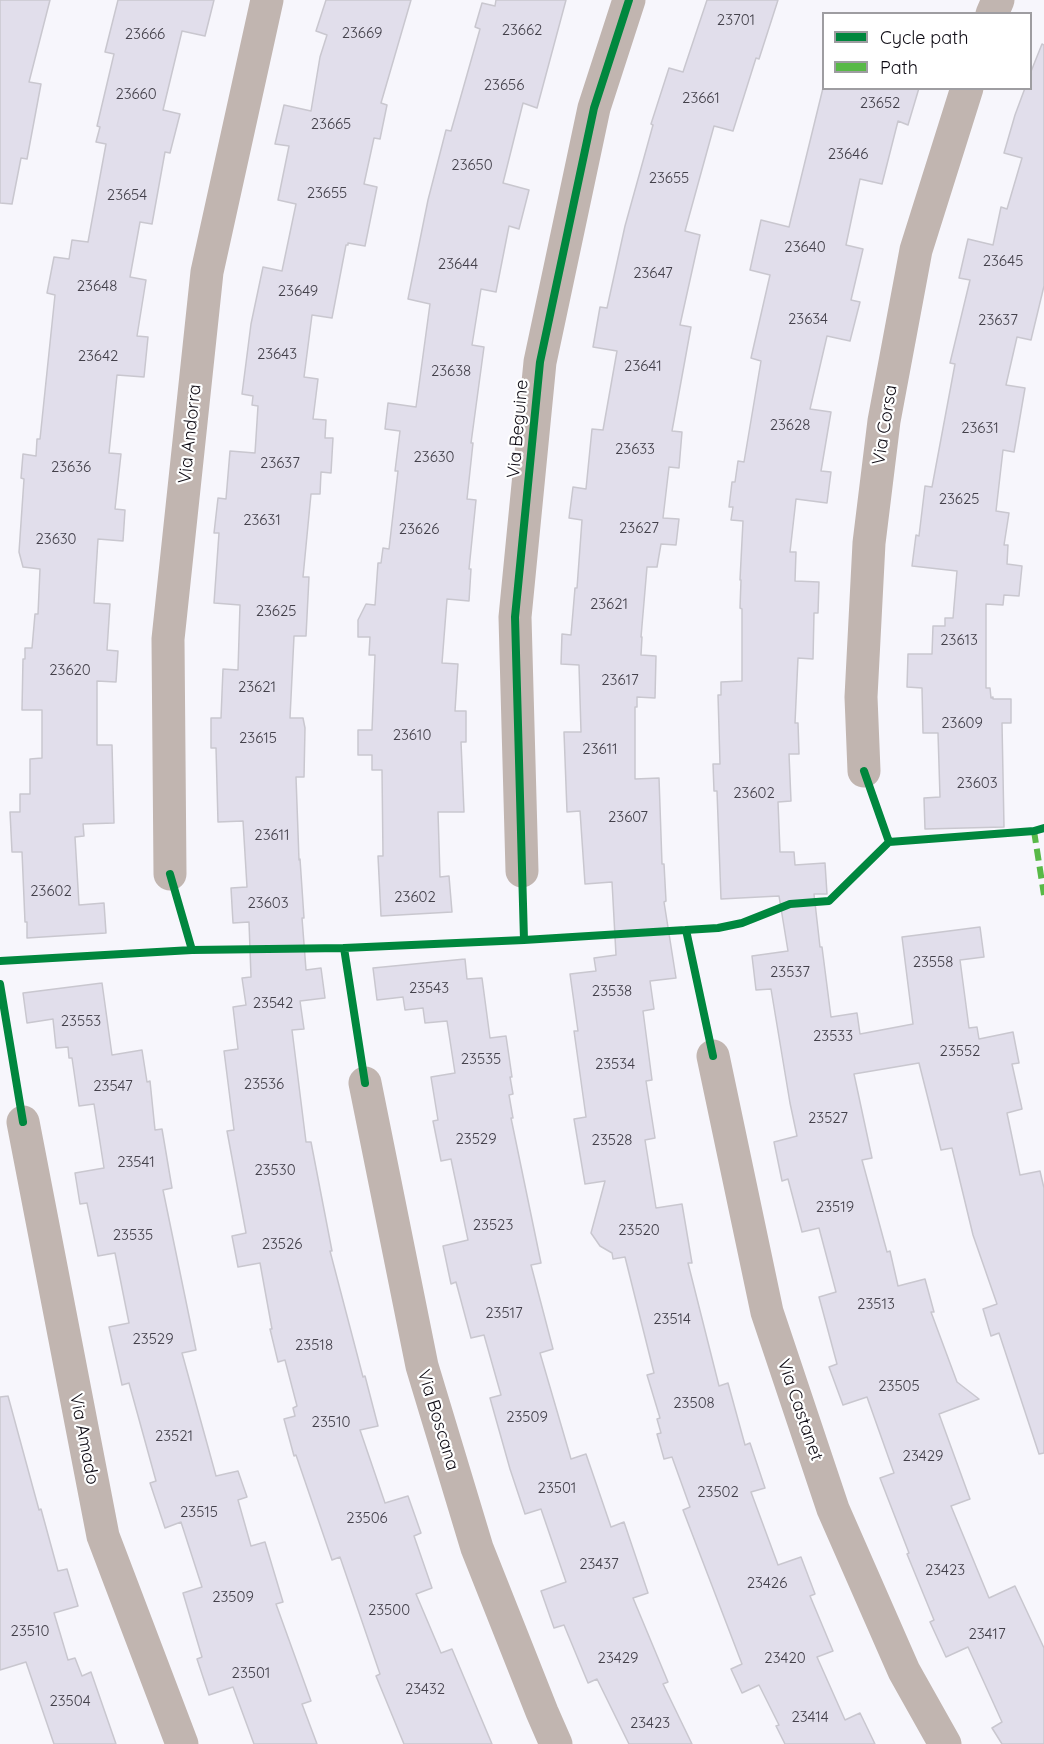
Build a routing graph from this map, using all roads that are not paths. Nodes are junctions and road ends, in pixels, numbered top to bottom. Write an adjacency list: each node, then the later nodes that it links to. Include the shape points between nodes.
1 (267, 0): 6 (street, Via Andorra, via 207,272 168,639)
2 (629, 0): 5 (street, Via Beguine, via 594,108 540,362 515,617)
3 (966, 90): 4 (street, Via Corsa, via 916,250 884,421 869,543 861,697)
4 (864, 771)
5 (522, 871)
6 (171, 874)
7 (713, 1056): 12 (street, Via Castanet, via 767,1312 833,1509 904,1671)
8 (364, 1083): 11 (street, Via Boscana, via 422,1366 477,1548)
9 (23, 1122): 10 (street, Via Amado, via 103,1536)
10 (182, 1744)
11 (556, 1744)
12 (945, 1744)

